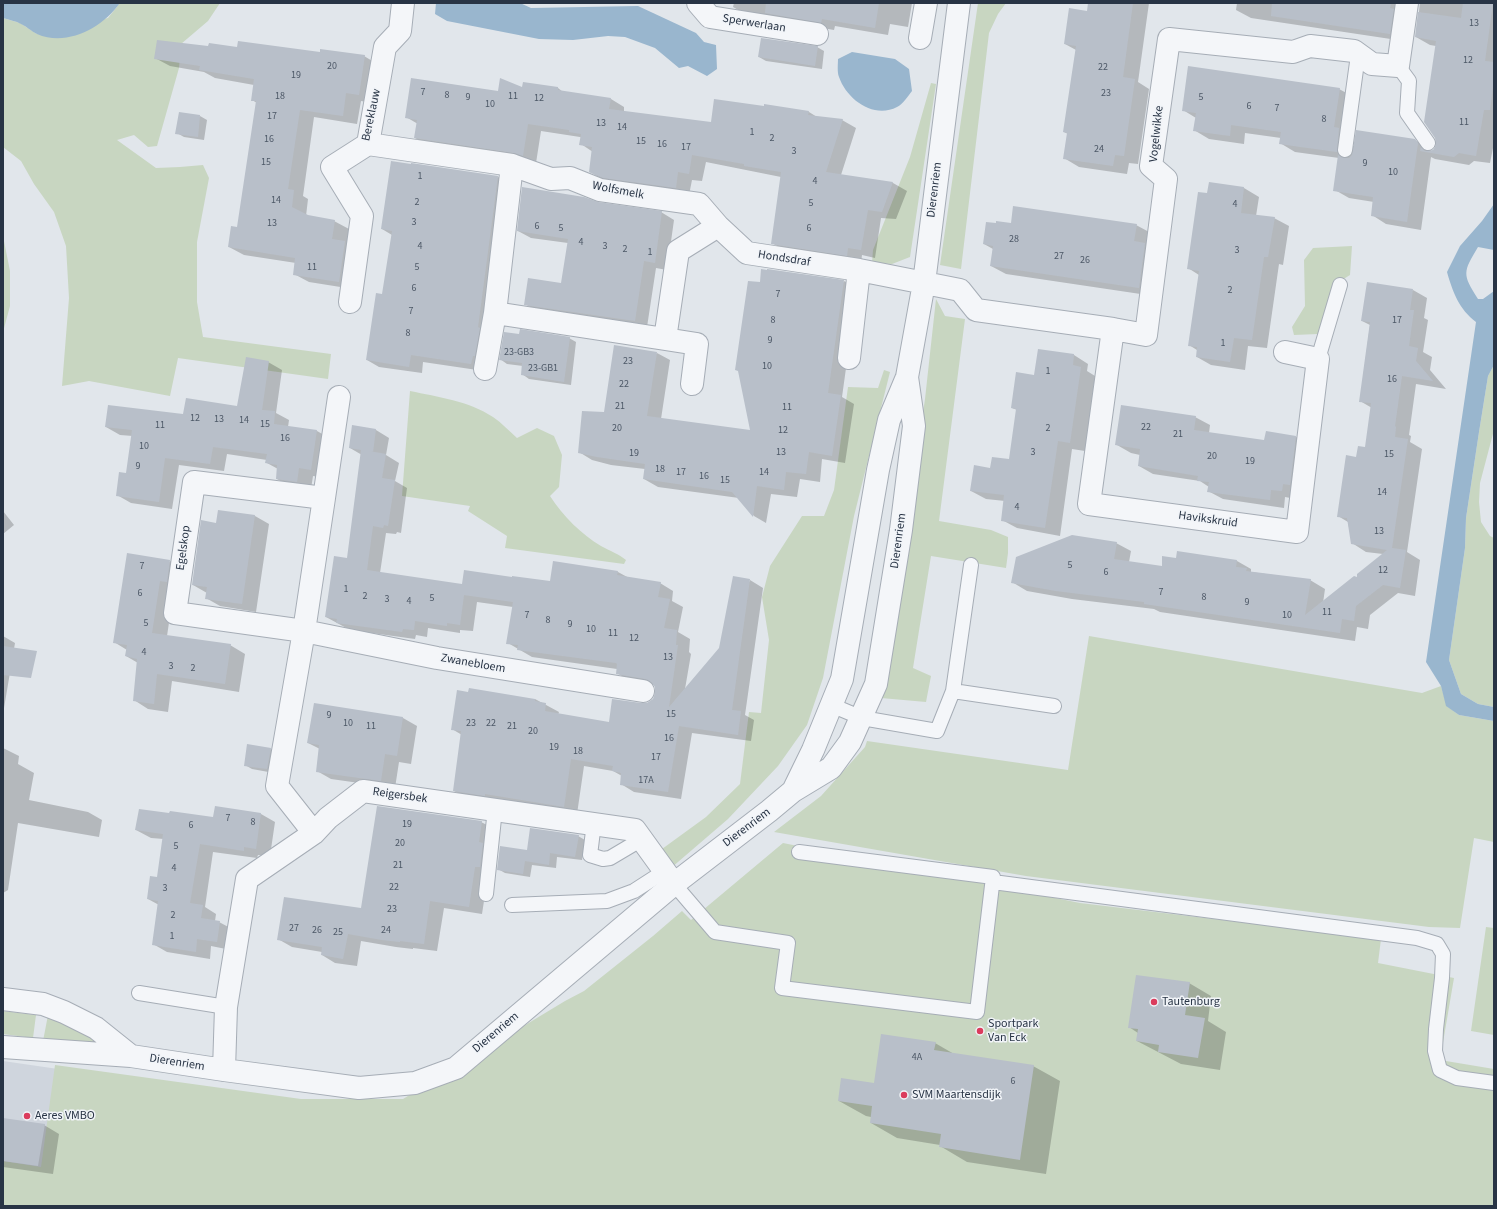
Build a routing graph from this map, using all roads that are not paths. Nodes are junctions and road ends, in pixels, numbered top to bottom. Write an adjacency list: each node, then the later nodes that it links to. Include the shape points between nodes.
1 (402, 3): 11 (street, Bereklauw, via 400,31 385,47)
2 (698, 3): 6 (street, Sperwerlaan, via 710,17)
3 (926, 3): 7 (street)
4 (960, 3): 16 (street, Dierenriem)
5 (1408, 3): 9 (street)
6 (817, 34)
7 (920, 38)
8 (1358, 55): 9 (street, Vogelwikke, via 1372,64); 12 (lane); 20 (street, Vogelwikke, via 1354,52 1310,46 1293,52 1169,39 1151,166 1166,179 1146,335)
9 (1398, 66): 10 (lane, via 1408,82 1407,113)
10 (1428, 143)
11 (368, 144): 13 (street, Wolfsmelk); 18 (street, Bereklauw, via 332,167 362,216)
12 (1345, 150)
13 (512, 165): 14 (street, Wolfsmelk, via 551,179 570,178 600,190 699,204); 19 (street)
14 (718, 226): 15 (street, Hondsdraf, via 747,253); 21 (street, via 678,250)
15 (859, 270): 16 (street, Hondsdraf); 23 (street)
16 (924, 283): 20 (street, Vogelwikke, via 960,290 976,310); 26 (street, Dierenriem)
17 (1340, 285): 24 (lane)
18 (350, 302)
19 (495, 313): 21 (street); 25 (street)
20 (1113, 329): 24 (street, Havikskruid, via 1089,504 1297,532)
21 (665, 339): 27 (street, via 697,344)
22 (1285, 352): 24 (street)
23 (848, 358)
24 (1318, 359)
25 (485, 369)
26 (907, 377): 34 (street, Dierenriem, via 889,420 842,679); 36 (street, Dierenriem, via 914,426 901,530 876,684)
27 (692, 384)
28 (339, 397): 29 (street)
29 (324, 498): 31 (street); 31 (street, Egelskop, via 194,482 175,613)
30 (971, 565): 33 (lane)
31 (304, 631): 32 (street, Zwanebloem, via 478,665); 40 (street, via 277,786)
32 (643, 691)
33 (953, 691): 35 (lane); 36 (lane, via 937,731)
34 (831, 705): 36 (lane); 37 (street, Dierenriem)
35 (1054, 706)
36 (862, 718): 37 (street, Dierenriem, via 850,742 831,768)
37 (793, 791): 43 (street, Dierenriem, via 769,811)
38 (495, 809): 39 (street, Reigersbek); 40 (street, Reigersbek, via 363,791 328,818); 45 (lane)
39 (594, 823): 41 (street, Reigersbek, via 635,830); 41 (lane, via 590,855 603,859 610,858)
40 (314, 833): 49 (street, Reigersbek, via 247,879)
41 (642, 839): 43 (street, Reigersbek)
42 (799, 852): 44 (lane, via 993,876)
43 (669, 877): 44 (lane, via 715,932 788,943 782,988 977,1012); 46 (lane, via 607,901); 52 (street, Dierenriem, via 456,1068 415,1083 359,1088)
44 (992, 882): 53 (lane, via 1417,938 1437,944 1444,954 1435,1051 1440,1070 1457,1078)
45 (486, 894)
46 (512, 905)
47 (139, 992): 49 (lane)
48 (3, 999): 51 (street, via 43,1004 64,1012 96,1028)
49 (226, 1007): 52 (street, Reigersbek)
50 (3, 1047): 51 (street, Dierenriem)
51 (131, 1056): 52 (street, Dierenriem)
52 (224, 1070)
53 (1494, 1083)

